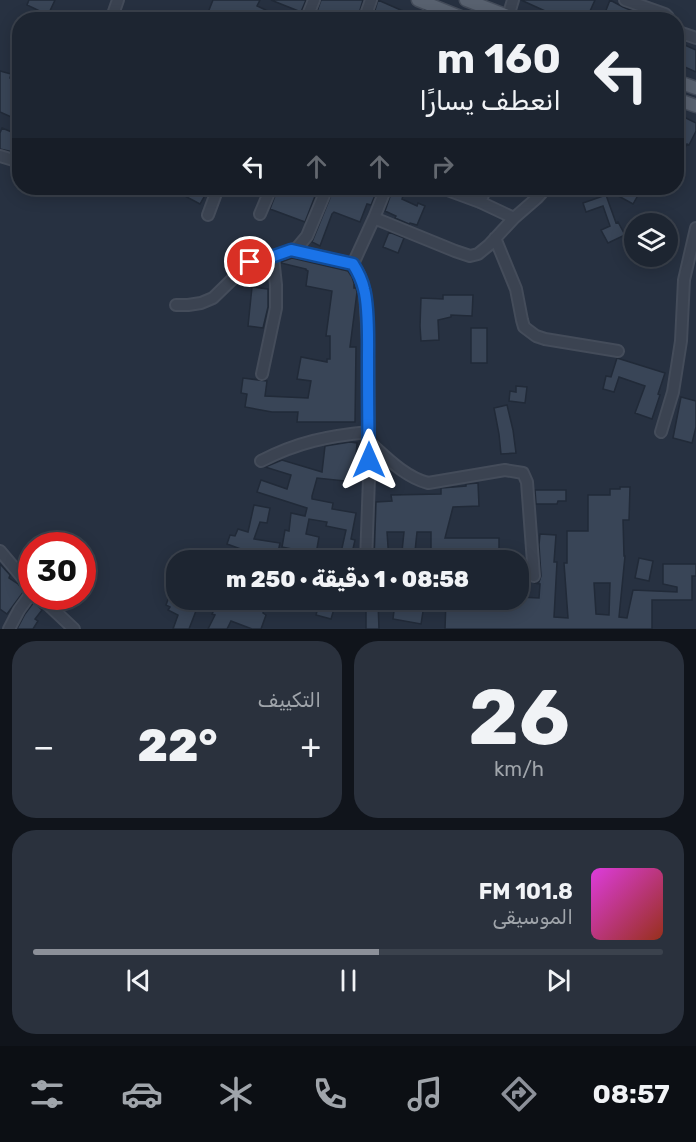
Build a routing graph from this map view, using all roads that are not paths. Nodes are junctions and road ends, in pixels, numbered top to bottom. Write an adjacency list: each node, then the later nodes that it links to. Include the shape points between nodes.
1 (418, 0): 4 (main road)
2 (466, 0): 7 (main road)
3 (624, 0): 8 (street)
4 (431, 5): 5 (street); 6 (main road)
5 (429, 12)
6 (448, 12)
7 (496, 12)
8 (659, 12)
9 (215, 195): 18 (street)
10 (268, 195): 17 (street)
11 (324, 195): 23 (street, via 307,236)
12 (383, 195): 19 (street)
13 (461, 195): 16 (street)
14 (483, 195): 16 (street)
15 (540, 195): 20 (street)
16 (480, 202): 20 (street)
17 (260, 214)
18 (208, 215)
19 (374, 218): 22 (street, via 470,256); 25 (street)
20 (514, 219): 22 (street)
21 (696, 228): 29 (street, via 684,280 673,392)
22 (495, 238): 27 (street, via 516,290 526,329 545,339)
23 (291, 250): 24 (street); 25 (street)
24 (273, 257): 26 (street, via 250,262 213,298); 28 (street, via 276,308)
25 (353, 264): 30 (street, via 365,291)
26 (176, 305)
27 (618, 351)
28 (262, 374)
29 (661, 432)
30 (369, 437): 31 (street, via 321,438); 32 (street); 35 (street, via 408,475 428,483 505,470 523,473 527,482)
31 (261, 461)
32 (366, 550)
33 (0, 551): 34 (street)
34 (18, 573)
35 (534, 576)
36 (19, 610): 38 (street)
37 (54, 610): 39 (street)
38 (9, 629)
39 (74, 629)

